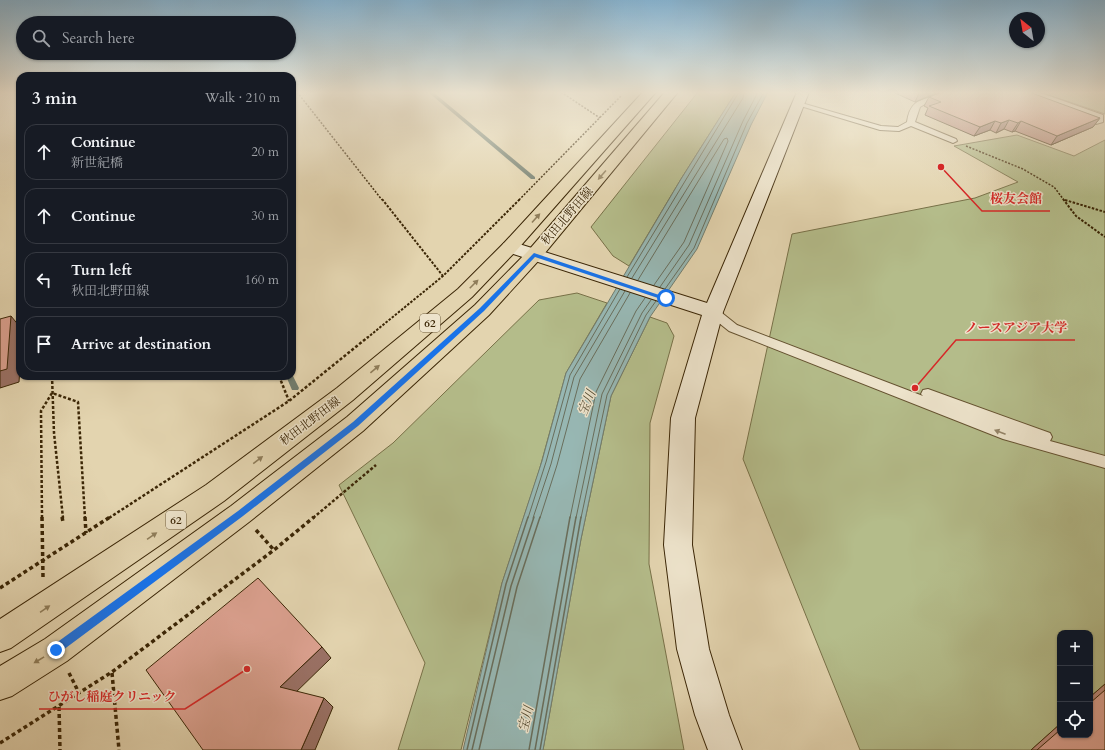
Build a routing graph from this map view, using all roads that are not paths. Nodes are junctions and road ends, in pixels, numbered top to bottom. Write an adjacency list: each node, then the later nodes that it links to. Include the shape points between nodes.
1 (618, 127): 8 (main road, 秋田北野田線 / 62, one-way to 1)
2 (642, 127): 9 (main road, 秋田北野田線 / 62, one-way to 9)
3 (788, 127): 10 (street)
4 (877, 127): 5 (lane)
5 (903, 127)
6 (921, 127): 7 (lane)
7 (953, 141)
8 (510, 247): 9 (street); 13 (main road, 秋田北野田線 / 62, one-way to 8, via 215,493 345,394 465,293)
9 (534, 255): 10 (street); 14 (main road, 秋田北野田線 / 62, one-way to 14, via 482,310 355,424 240,514 56,650)
10 (714, 312): 11 (lane, via 1044,437); 12 (lane, one-way to 10, via 1008,435 733,328); 15 (street, via 682,418 678,544 693,649)
11 (1105, 453)
12 (1105, 462)
13 (0, 637)
14 (0, 684)
15 (725, 750)

